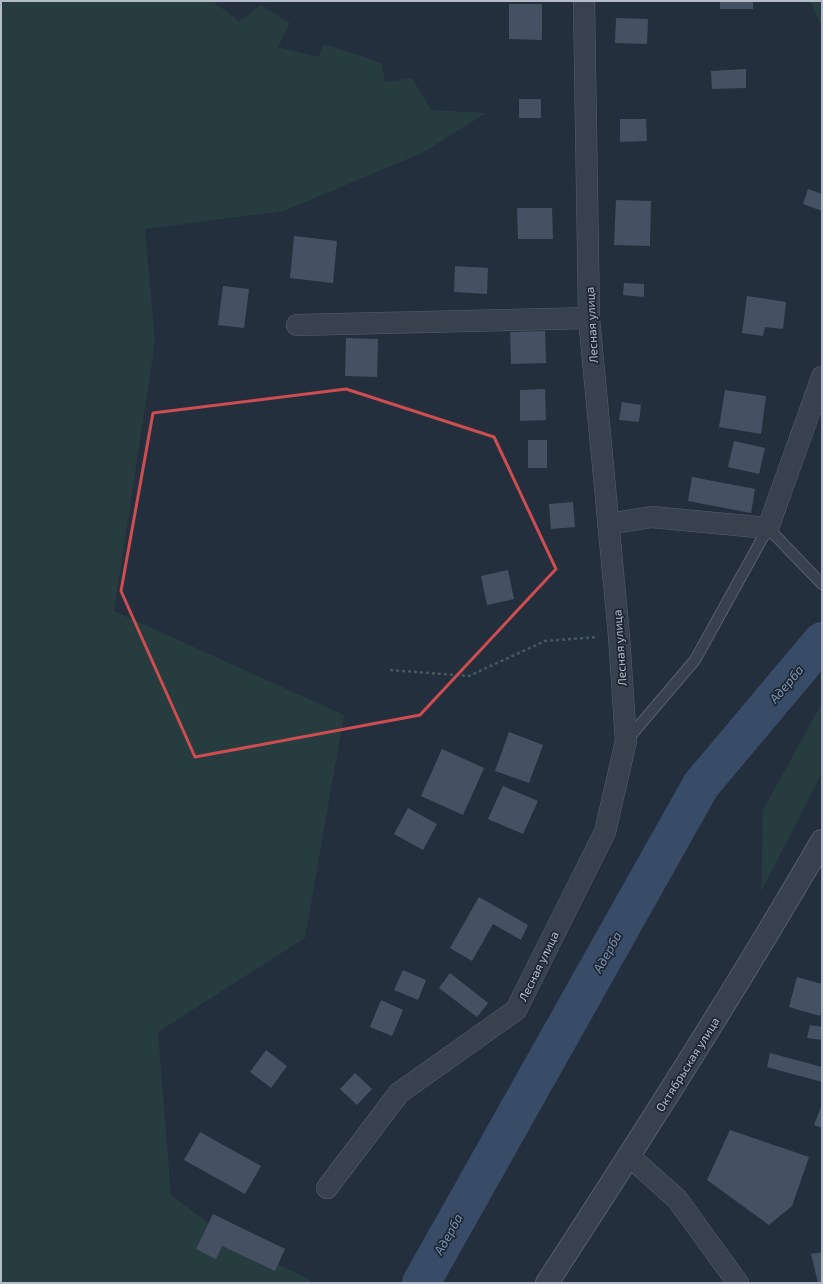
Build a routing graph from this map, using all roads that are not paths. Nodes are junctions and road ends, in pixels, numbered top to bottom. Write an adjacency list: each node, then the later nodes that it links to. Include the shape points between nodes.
1 (584, 1): 2 (street, Лесная улица)
2 (589, 318): 3 (street); 5 (street, Лесная улица)
3 (297, 325)
4 (822, 377): 6 (street)
5 (608, 524): 6 (street, via 652,517); 8 (street, Лесная улица)
6 (768, 528): 7 (lane); 8 (lane, via 696,660)
7 (822, 584)
8 (626, 741): 11 (street, Лесная улица, via 605,832 516,1010 399,1093)
9 (822, 841): 10 (street, Октябрьская улица, via 778,917)
10 (629, 1156): 12 (street, Октябрьская улица); 13 (street, via 677,1200)
11 (327, 1188)
12 (547, 1283)
13 (738, 1283)

